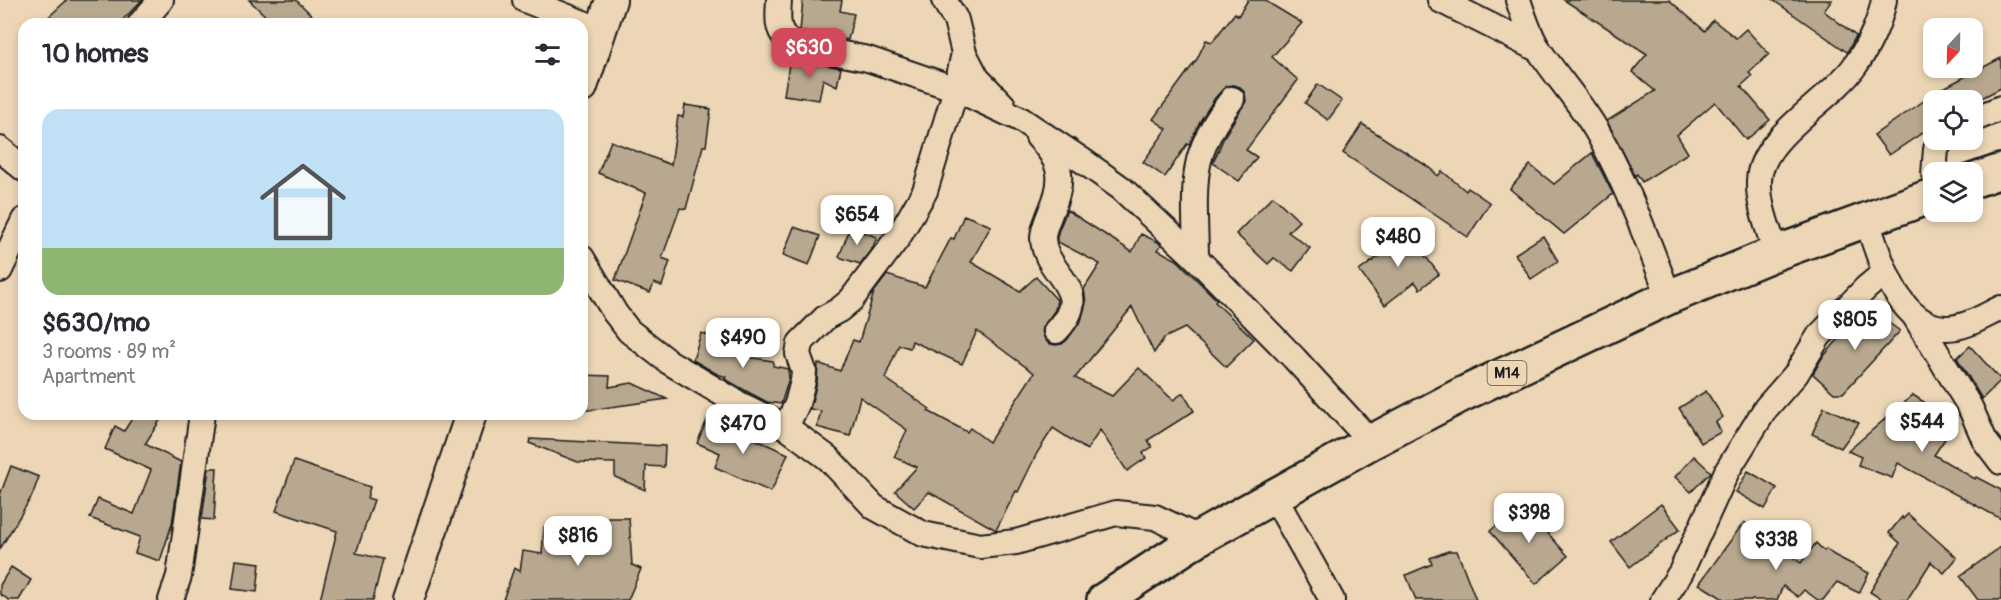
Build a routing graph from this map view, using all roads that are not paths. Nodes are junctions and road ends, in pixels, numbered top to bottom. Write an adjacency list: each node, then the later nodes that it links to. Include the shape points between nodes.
1 (161, 0): 9 (street)
2 (525, 0): 10 (street)
3 (611, 0): 12 (street)
4 (779, 0): 16 (street, via 779,26 784,38 793,44 868,59)
5 (944, 0): 14 (street, via 956,20)
6 (1440, 0): 13 (street)
7 (1518, 0): 13 (street)
8 (1884, 0): 28 (street, via 1866,48 1854,67 1767,155 1759,179 1761,205)
9 (145, 18)
10 (571, 18)
11 (588, 25): 12 (street)
12 (601, 30): 15 (street)
13 (1539, 50): 33 (street, via 1599,134 1638,216)
14 (964, 53): 16 (street); 20 (street, via 977,78)
15 (588, 69)
16 (956, 89): 20 (street); 39 (street, via 925,191 899,236 851,300 826,317 800,343 803,381)
17 (1232, 99): 29 (street, via 1216,121 1199,160)
18 (2001, 108): 19 (street)
19 (1983, 115)
20 (1020, 119): 29 (street, via 1121,188); 36 (street, via 1056,159 1061,180 1043,237 1049,260 1070,294 1071,310)
21 (0, 149): 22 (street)
22 (18, 164)
23 (2001, 171): 24 (highway)
24 (1983, 177)
25 (1923, 199): 26 (highway, M14)
26 (1866, 218): 28 (highway, M14); 32 (street)
27 (18, 232): 31 (street)
28 (1776, 253): 33 (highway, M14)
29 (1196, 258): 40 (street)
30 (588, 268): 39 (street, via 629,331 669,362)
31 (0, 270)
32 (1885, 272): 35 (street); 48 (street, via 1819,336 1796,374 1766,408 1727,471 1681,572)
33 (1669, 297): 40 (highway, M14)
34 (2001, 308): 35 (street, via 1960,326 1945,328)
35 (1914, 315): 41 (street, via 1970,407 1985,441)
36 (1056, 331)
37 (201, 420): 44 (street, via 179,576)
38 (469, 420): 45 (street)
39 (786, 427): 43 (street, via 828,458 874,507 923,534 980,546 1016,542 1116,513 1155,517)
40 (1371, 442): 42 (highway, M14)
41 (2001, 462)
42 (1274, 496): 43 (highway, M14); 47 (street)
43 (1199, 538): 46 (highway, M14)
44 (171, 600)
45 (408, 600)
46 (1104, 600)
47 (1332, 600)
48 (1663, 600)

